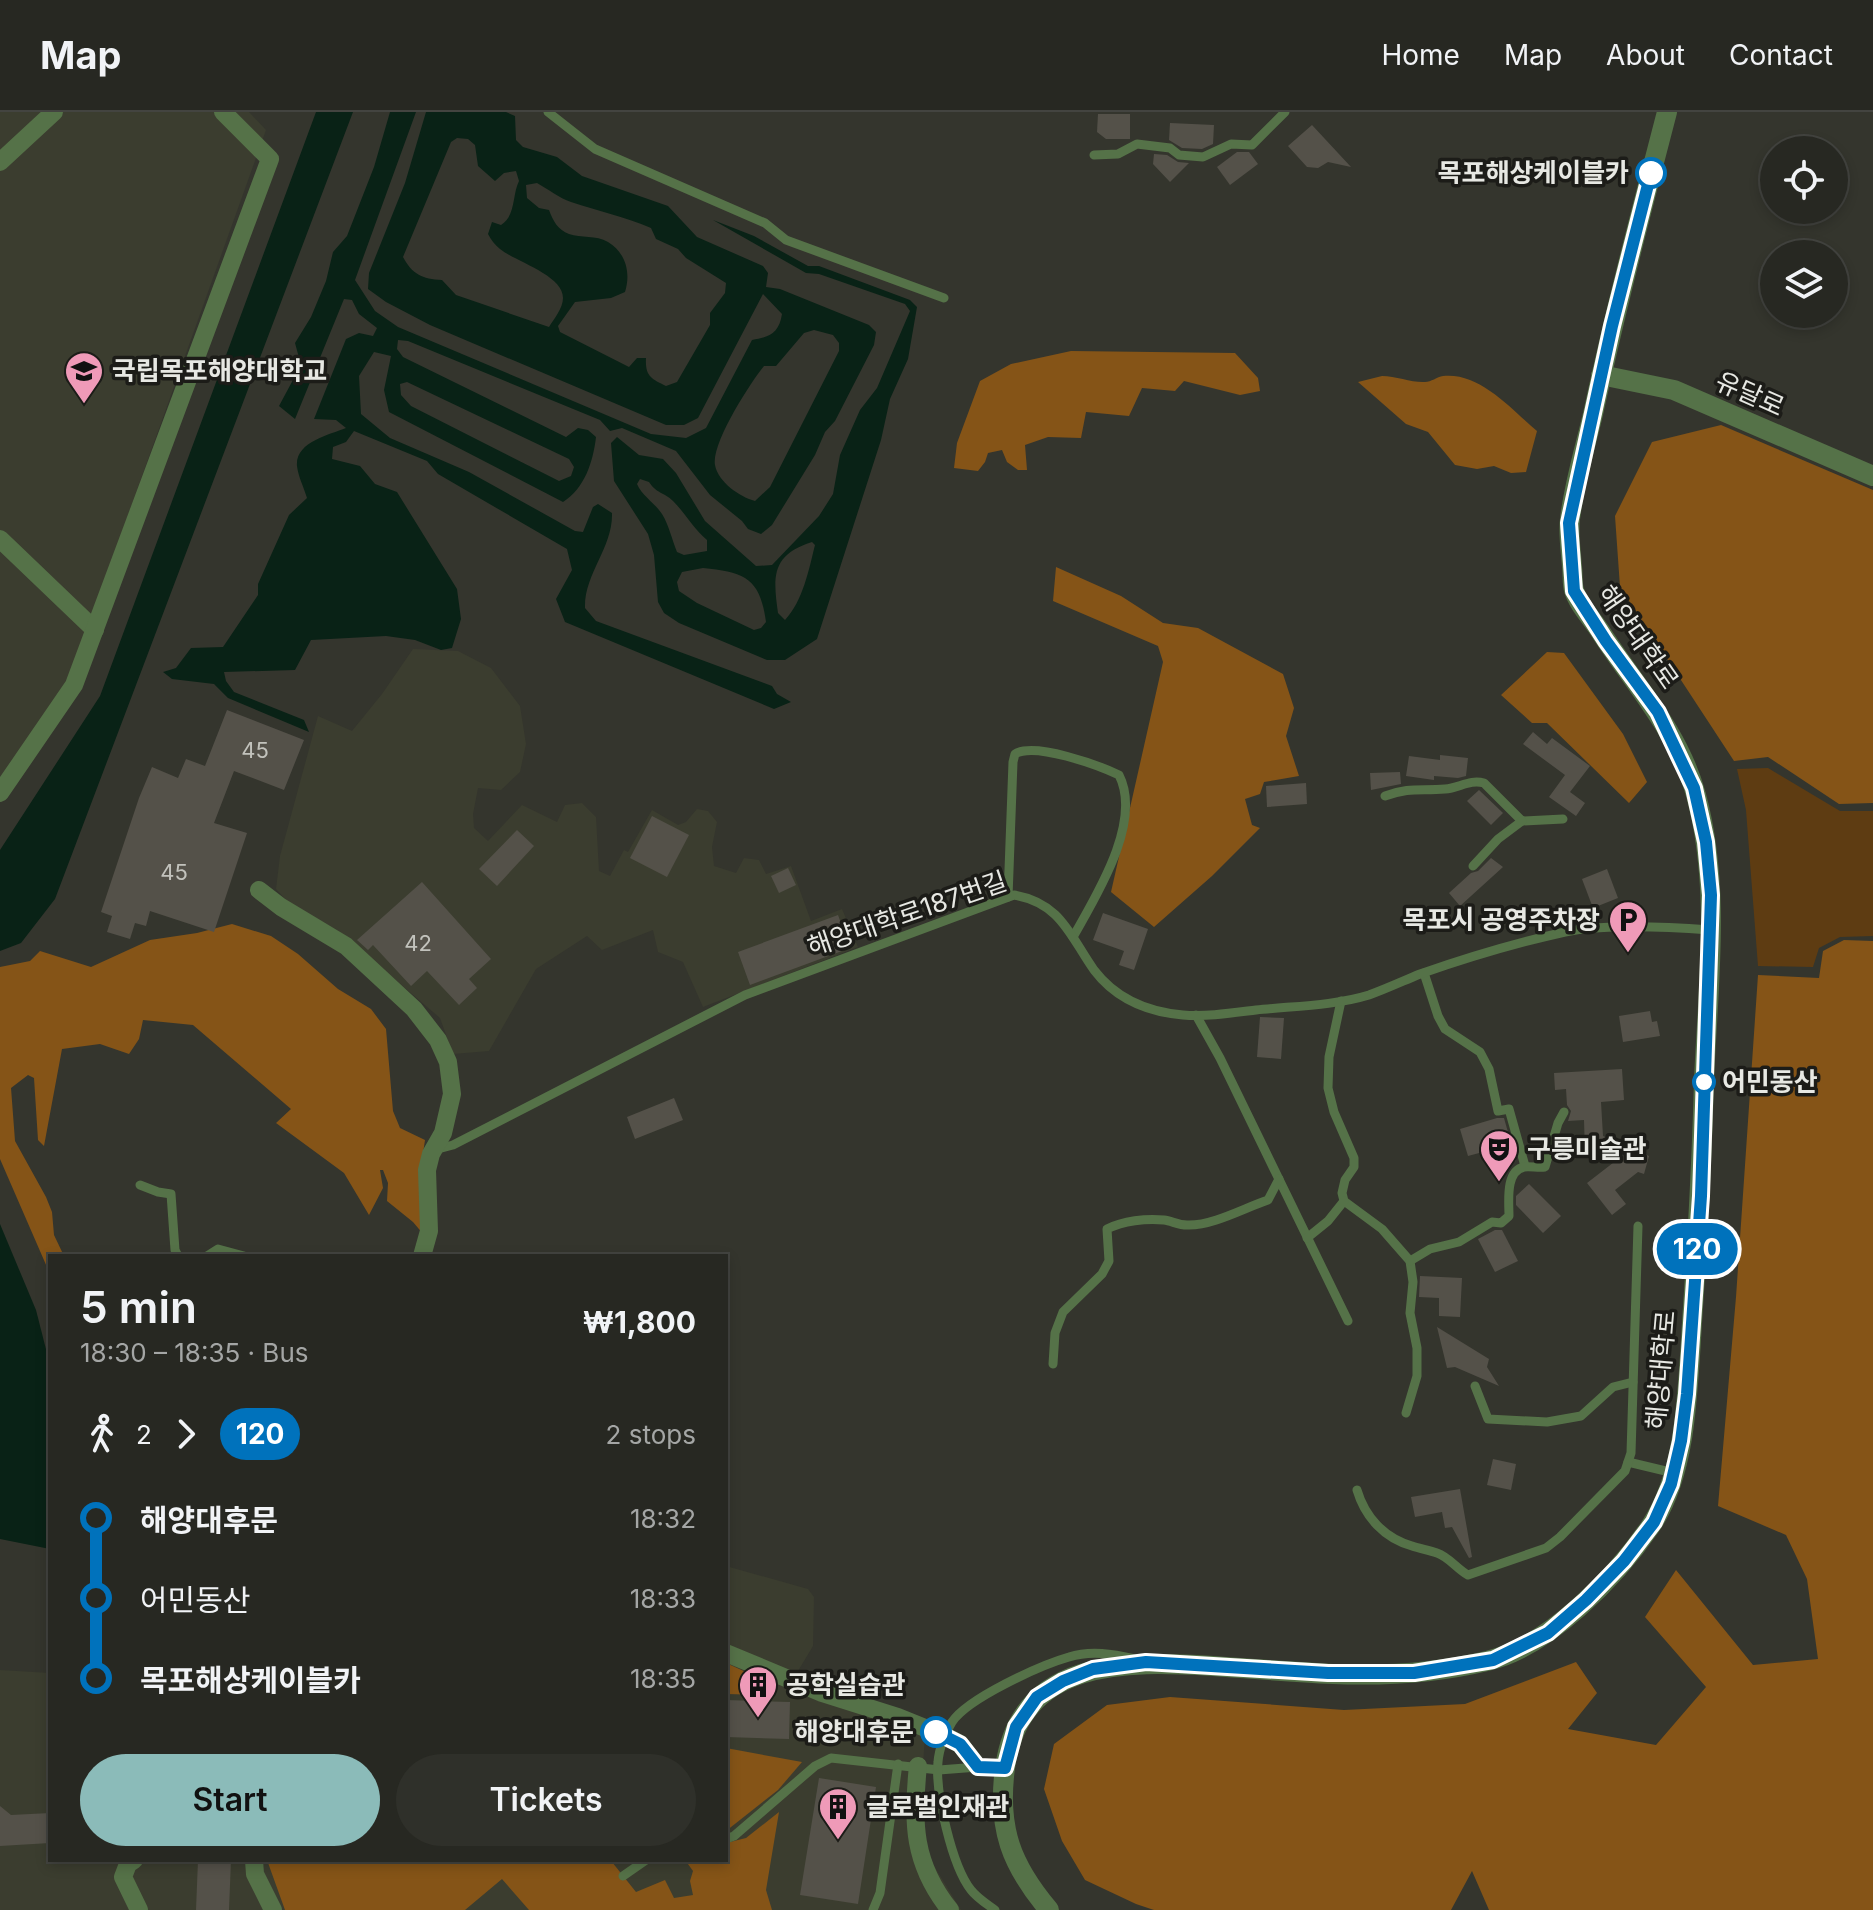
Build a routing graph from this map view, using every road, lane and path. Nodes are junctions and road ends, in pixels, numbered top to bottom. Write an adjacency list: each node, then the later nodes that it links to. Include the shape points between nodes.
1 (54, 112): 7 (street)
2 (223, 112): 12 (street, via 270,159)
3 (548, 112): 8 (lane, via 595,149 765,223 786,240)
4 (1285, 112): 6 (lane, via 1252,145 1231,144 1203,157 1137,144 1118,154)
5 (1667, 112): 9 (street, 해양대학로)
6 (1094, 155)
7 (0, 162)
8 (944, 298)
9 (1601, 375): 10 (street, 유달로, via 1674,390); 20 (street, 해양대학로, via 1569,523 1574,591 1658,712 1694,788 1706,842)
10 (1873, 476)
11 (0, 539): 12 (street)
12 (95, 630): 13 (street, via 74,685)
13 (0, 793)
14 (1385, 796): 16 (lane, via 1477,781)
15 (1563, 819): 16 (lane)
16 (1522, 821): 17 (lane)
17 (1473, 866)
18 (259, 890): 26 (street, via 346,946 414,1009 438,1040 448,1062 452,1094)
19 (1008, 897): 21 (lane, 해양대학로187번길, via 1042,902); 21 (lane, via 1015,754 1030,749 1100,765 1119,775 1127,799 1111,869); 26 (lane, 해양대학로187번길, via 745,995 453,1145)
20 (1710, 930): 22 (lane, 해양대학로187번길, via 1568,932); 44 (street, 해양대학로, via 1699,1226 1687,1394)
21 (1073, 937): 24 (lane, 해양대학로187번길, via 1094,970 1123,997 1160,1013)
22 (1424, 973): 23 (lane, 해양대학로187번길); 27 (lane, via 1445,1029 1480,1052 1498,1111 1509,1109)
23 (1341, 1001): 24 (lane, 해양대학로187번길); 30 (lane, via 1328,1088 1354,1158)
24 (1196, 1015): 28 (lane)
25 (1564, 1112): 27 (lane, via 1545,1167)
26 (434, 1150): 36 (street, via 427,1170 429,1231)
27 (1525, 1166): 37 (lane, via 1509,1185 1509,1216 1501,1223 1492,1222)
28 (1279, 1179): 32 (lane); 39 (lane, via 1268,1200 1203,1223 1144,1220 1107,1229 1109,1261 1063,1312)
29 (140, 1185): 33 (lane, via 171,1194)
30 (1344, 1201): 32 (lane); 37 (lane, via 1382,1229)
31 (1638, 1226): 40 (lane)
32 (1307, 1238): 38 (lane)
33 (177, 1254)
34 (210, 1254): 35 (lane, via 218,1249)
35 (237, 1254)
36 (423, 1254)
37 (1410, 1261): 42 (lane, via 1417,1376)
38 (1348, 1321)
39 (1053, 1364)
40 (1633, 1382): 41 (lane, via 1613,1387 1581,1416 1547,1422 1488,1419); 43 (lane)
41 (1475, 1386)
42 (1406, 1413)
43 (1628, 1462): 44 (lane); 45 (lane, via 1625,1471 1546,1548 1468,1575 1441,1554 1409,1546 1385,1532 1364,1511)
44 (1674, 1473): 47 (street, 해양대학로, via 1654,1522 1624,1561 1548,1633 1493,1660 1414,1673 1342,1674)
45 (1357, 1490)
46 (728, 1654): 48 (street)
47 (1146, 1662): 48 (lane, via 1108,1652 1070,1656 995,1689 954,1719); 52 (street, 해양대학로, via 1093,1669 1037,1697 1016,1727)
48 (945, 1736): 51 (street, via 960,1744); 53 (lane)
49 (898, 1764): 50 (lane); 54 (lane, via 831,1758); 62 (lane, via 880,1893)
50 (918, 1766): 53 (lane); 59 (street, via 915,1828 920,1855)
51 (978, 1767): 52 (lane); 53 (lane)
52 (1005, 1768): 64 (street, 해양대학로, via 1002,1807 1013,1858)
53 (939, 1770): 63 (lane, via 953,1851 971,1890)
54 (728, 1838)
55 (131, 1862): 60 (street, via 123,1877)
56 (254, 1862): 61 (street)
57 (643, 1862): 58 (lane)
58 (623, 1876)
59 (942, 1907)
60 (139, 1910)
61 (273, 1910)
62 (873, 1910)
63 (995, 1910)
64 (1049, 1910)

